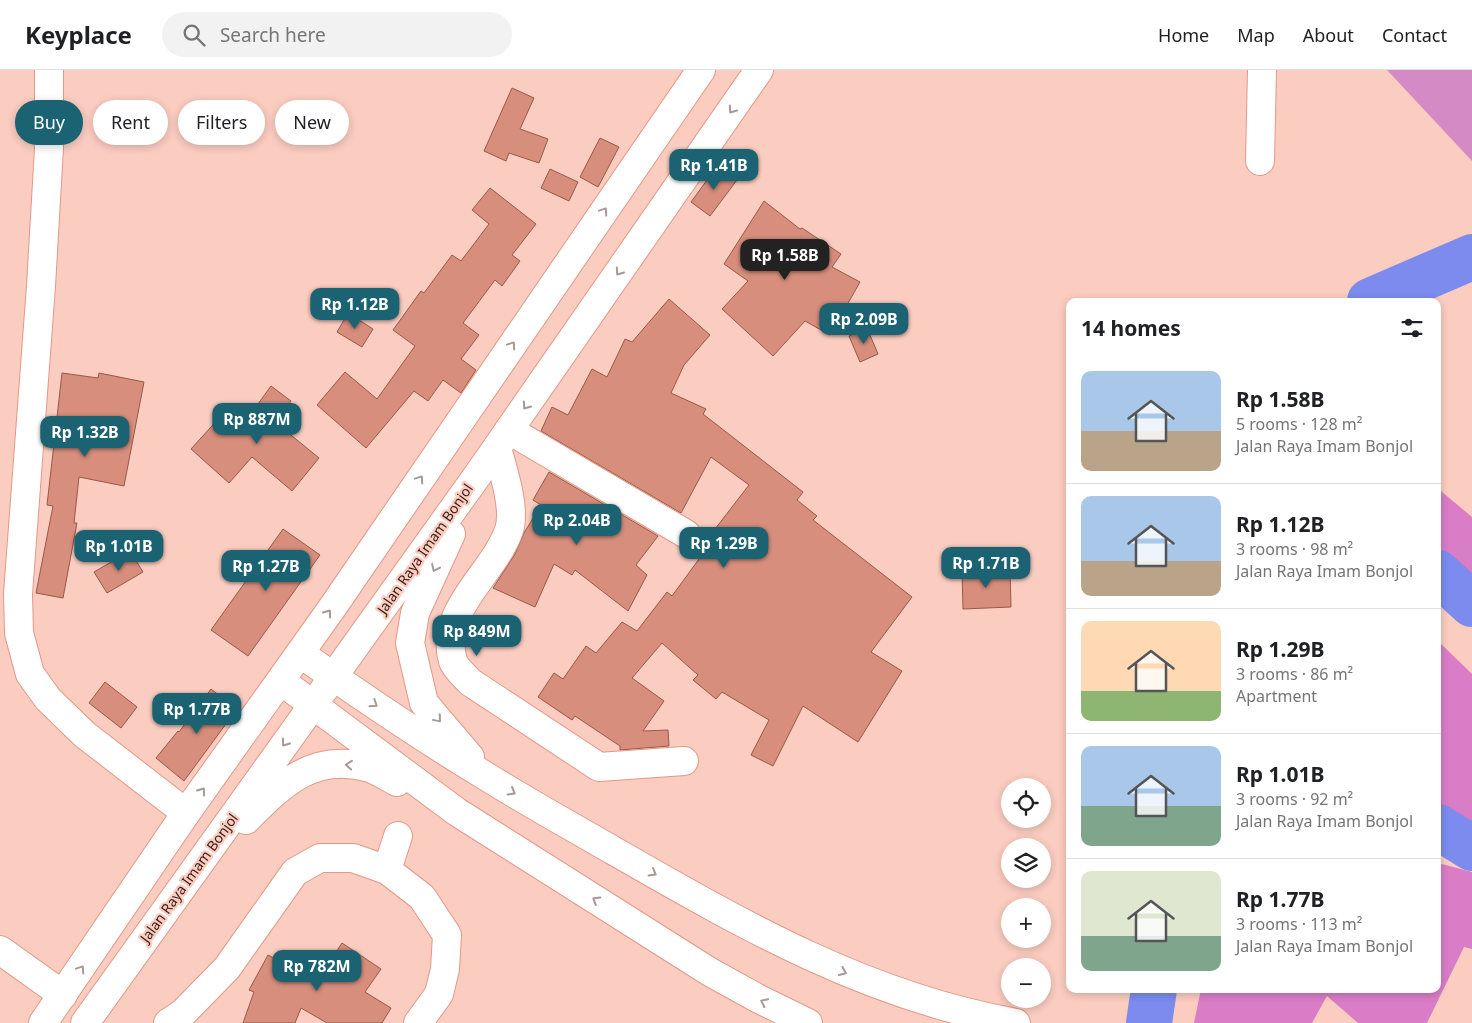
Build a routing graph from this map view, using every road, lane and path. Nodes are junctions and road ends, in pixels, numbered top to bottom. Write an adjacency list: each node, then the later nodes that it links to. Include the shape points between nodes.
1 (48, 70): 16 (main road, via 49,158 18,594 19,633 30,674 48,699 84,734)
2 (700, 70): 9 (main road, one-way to 2)
3 (759, 70): 6 (main road, Jalan Raya Imam Bonjol, one-way to 6)
4 (1262, 70): 5 (main road)
5 (1260, 162)
6 (503, 439): 7 (main road, Jalan Raya Imam Bonjol); 8 (main road); 13 (main road, via 510,498 509,529 457,614 451,636 453,662 470,682 599,767)
7 (477, 476): 10 (main road, Jalan Raya Imam Bonjol); 14 (main road, one-way to 14, via 415,613 410,643 424,703)
8 (686, 534)
9 (301, 654): 10 (main road); 11 (main road)
10 (334, 677): 12 (main road, Jalan Raya Imam Bonjol); 14 (main road, one-way to 14)
11 (281, 681): 12 (main road); 16 (main road, one-way to 11)
12 (314, 704): 15 (main road); 19 (main road, Jalan Raya Imam Bonjol, one-way to 19)
13 (684, 761)
14 (486, 777): 27 (main road, one-way to 27, via 703,902 798,952 904,994 973,1015)
15 (457, 812): 19 (main road, one-way to 19, via 366,767 327,763 300,773 271,795); 26 (main road, one-way to 15, via 710,972)
16 (186, 813): 21 (main road, one-way to 16)
17 (398, 836): 18 (main road)
18 (387, 870): 24 (main road, via 353,858 320,858 295,872 227,968 183,1013); 25 (main road, via 422,897 447,934 445,969 439,994)
19 (188, 879): 22 (main road, Jalan Raya Imam Bonjol)
20 (0, 950): 21 (main road)
21 (63, 995): 23 (main road)
22 (93, 1020)
23 (43, 1023)
24 (168, 1023)
25 (418, 1023)
26 (808, 1023)
27 (1016, 1023)

